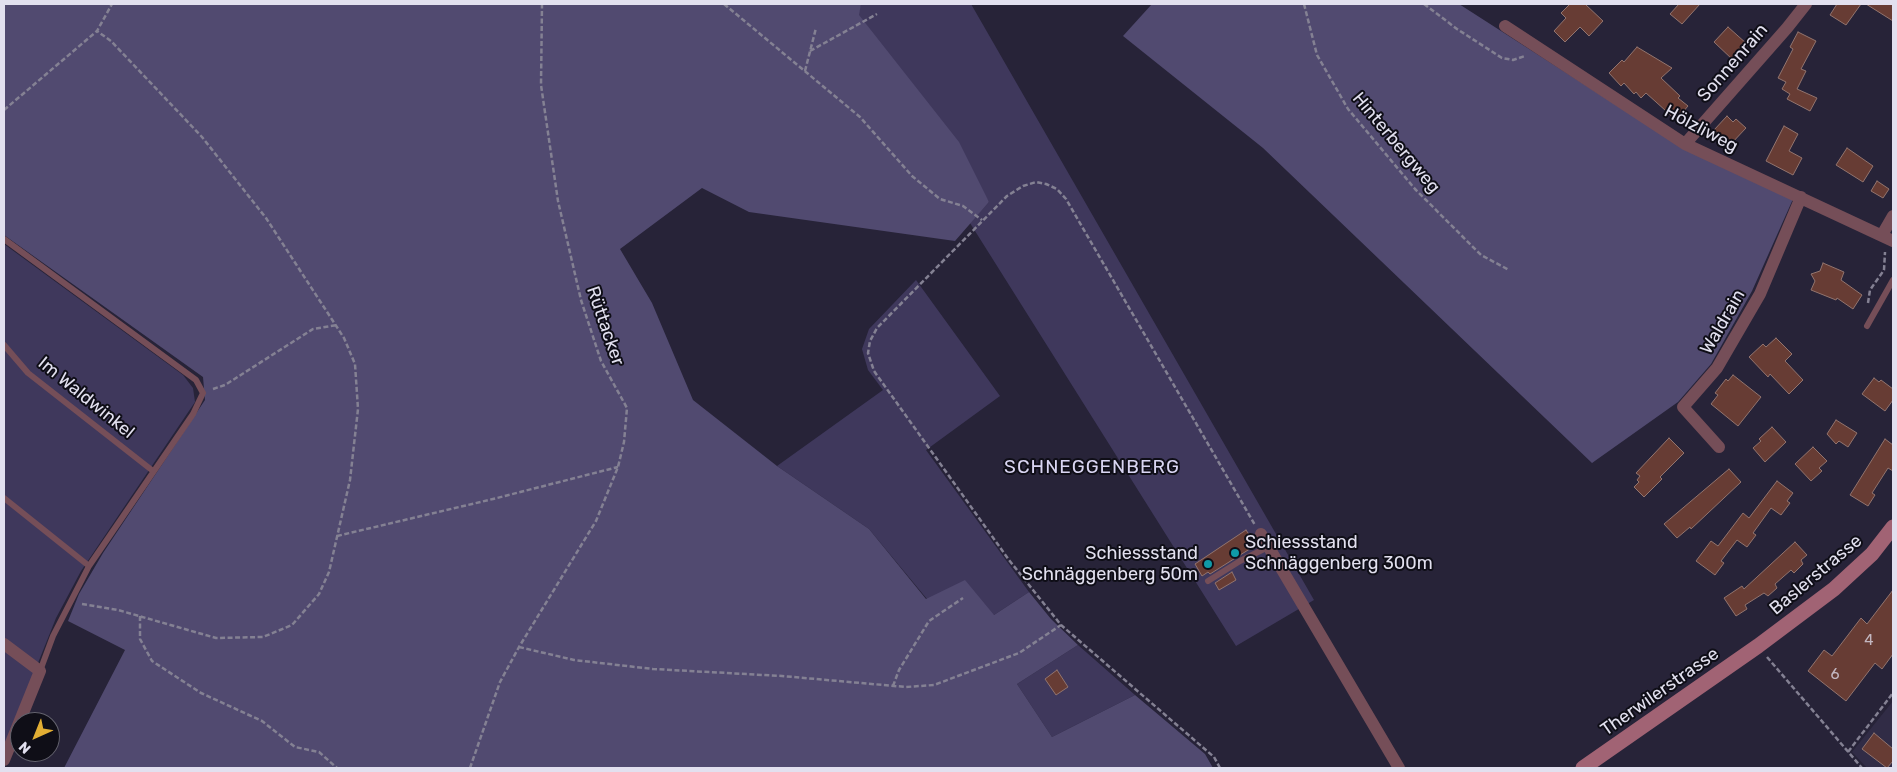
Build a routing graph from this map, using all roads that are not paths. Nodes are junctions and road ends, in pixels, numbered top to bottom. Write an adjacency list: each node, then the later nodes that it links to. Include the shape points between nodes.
1 (1806, 4): 3 (street, Sonnenrain)
2 (1505, 26): 3 (street, Hölzliweg)
3 (1685, 144): 4 (street, Hölzliweg)
4 (1801, 197): 6 (street, Hölzliweg); 11 (street, Waldrain, via 1760,294 1717,368 1683,407)
5 (1893, 216): 6 (street)
6 (1884, 237)
7 (4, 239): 12 (lane, via 196,380 203,393)
8 (1893, 280): 9 (lane)
9 (1867, 326)
10 (4, 345): 12 (lane, Im Waldwinkel, via 28,373)
11 (1719, 447)
12 (154, 471): 17 (lane)
13 (4, 498): 17 (lane)
14 (1261, 534): 16 (street)
15 (1891, 536): 20 (main road, Baslerstrasse, via 1834,589)
16 (1268, 547): 18 (lane); 23 (street)
17 (89, 566): 21 (lane, via 53,636)
18 (1208, 581)
19 (4, 644): 21 (street)
20 (1758, 646): 24 (main road, Therwilerstrasse)
21 (40, 671): 22 (street)
22 (4, 760)
23 (1399, 768)
24 (1583, 768)

